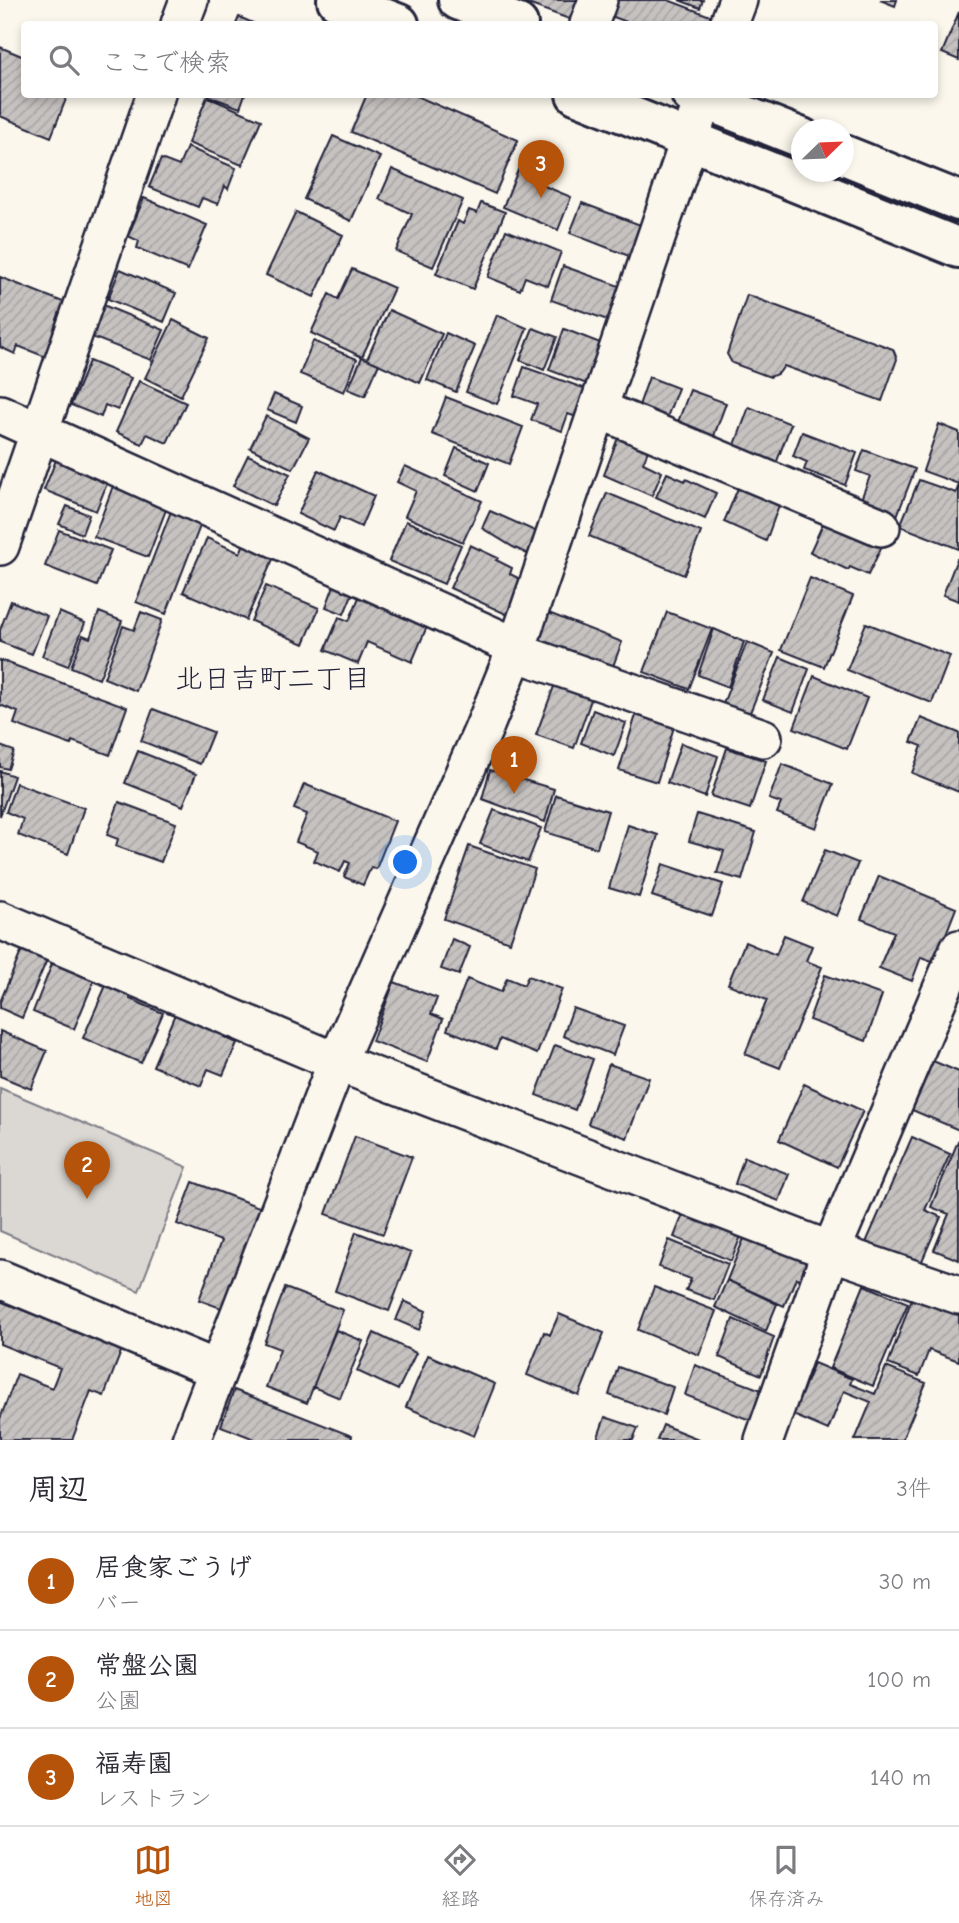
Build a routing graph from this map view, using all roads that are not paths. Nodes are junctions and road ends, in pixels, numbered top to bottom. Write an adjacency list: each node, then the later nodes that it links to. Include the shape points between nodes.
1 (189, 0): 6 (street)
2 (337, 0): 7 (street)
3 (458, 0): 8 (street)
4 (598, 0): 9 (street)
5 (738, 0): 10 (street)
6 (181, 21)
7 (391, 21)
8 (510, 21)
9 (590, 21)
10 (730, 21)
11 (155, 98): 22 (street)
12 (586, 98): 16 (street)
13 (700, 98): 16 (street)
14 (705, 98): 15 (street)
15 (791, 133)
16 (690, 139): 19 (street); 20 (street)
17 (854, 159): 18 (street)
18 (959, 201)
19 (959, 247)
20 (598, 409): 23 (street); 25 (street)
21 (0, 414): 22 (street)
22 (39, 430): 24 (street); 25 (street)
23 (881, 527)
24 (0, 546)
25 (516, 650): 26 (street); 29 (street)
26 (763, 738)
27 (0, 920): 29 (street)
28 (957, 959): 30 (street)
29 (337, 1062): 30 (street); 33 (street)
30 (831, 1251): 32 (street); 35 (street)
31 (0, 1279): 33 (street)
32 (959, 1295)
33 (218, 1370): 34 (street)
34 (191, 1440)
35 (764, 1440)

